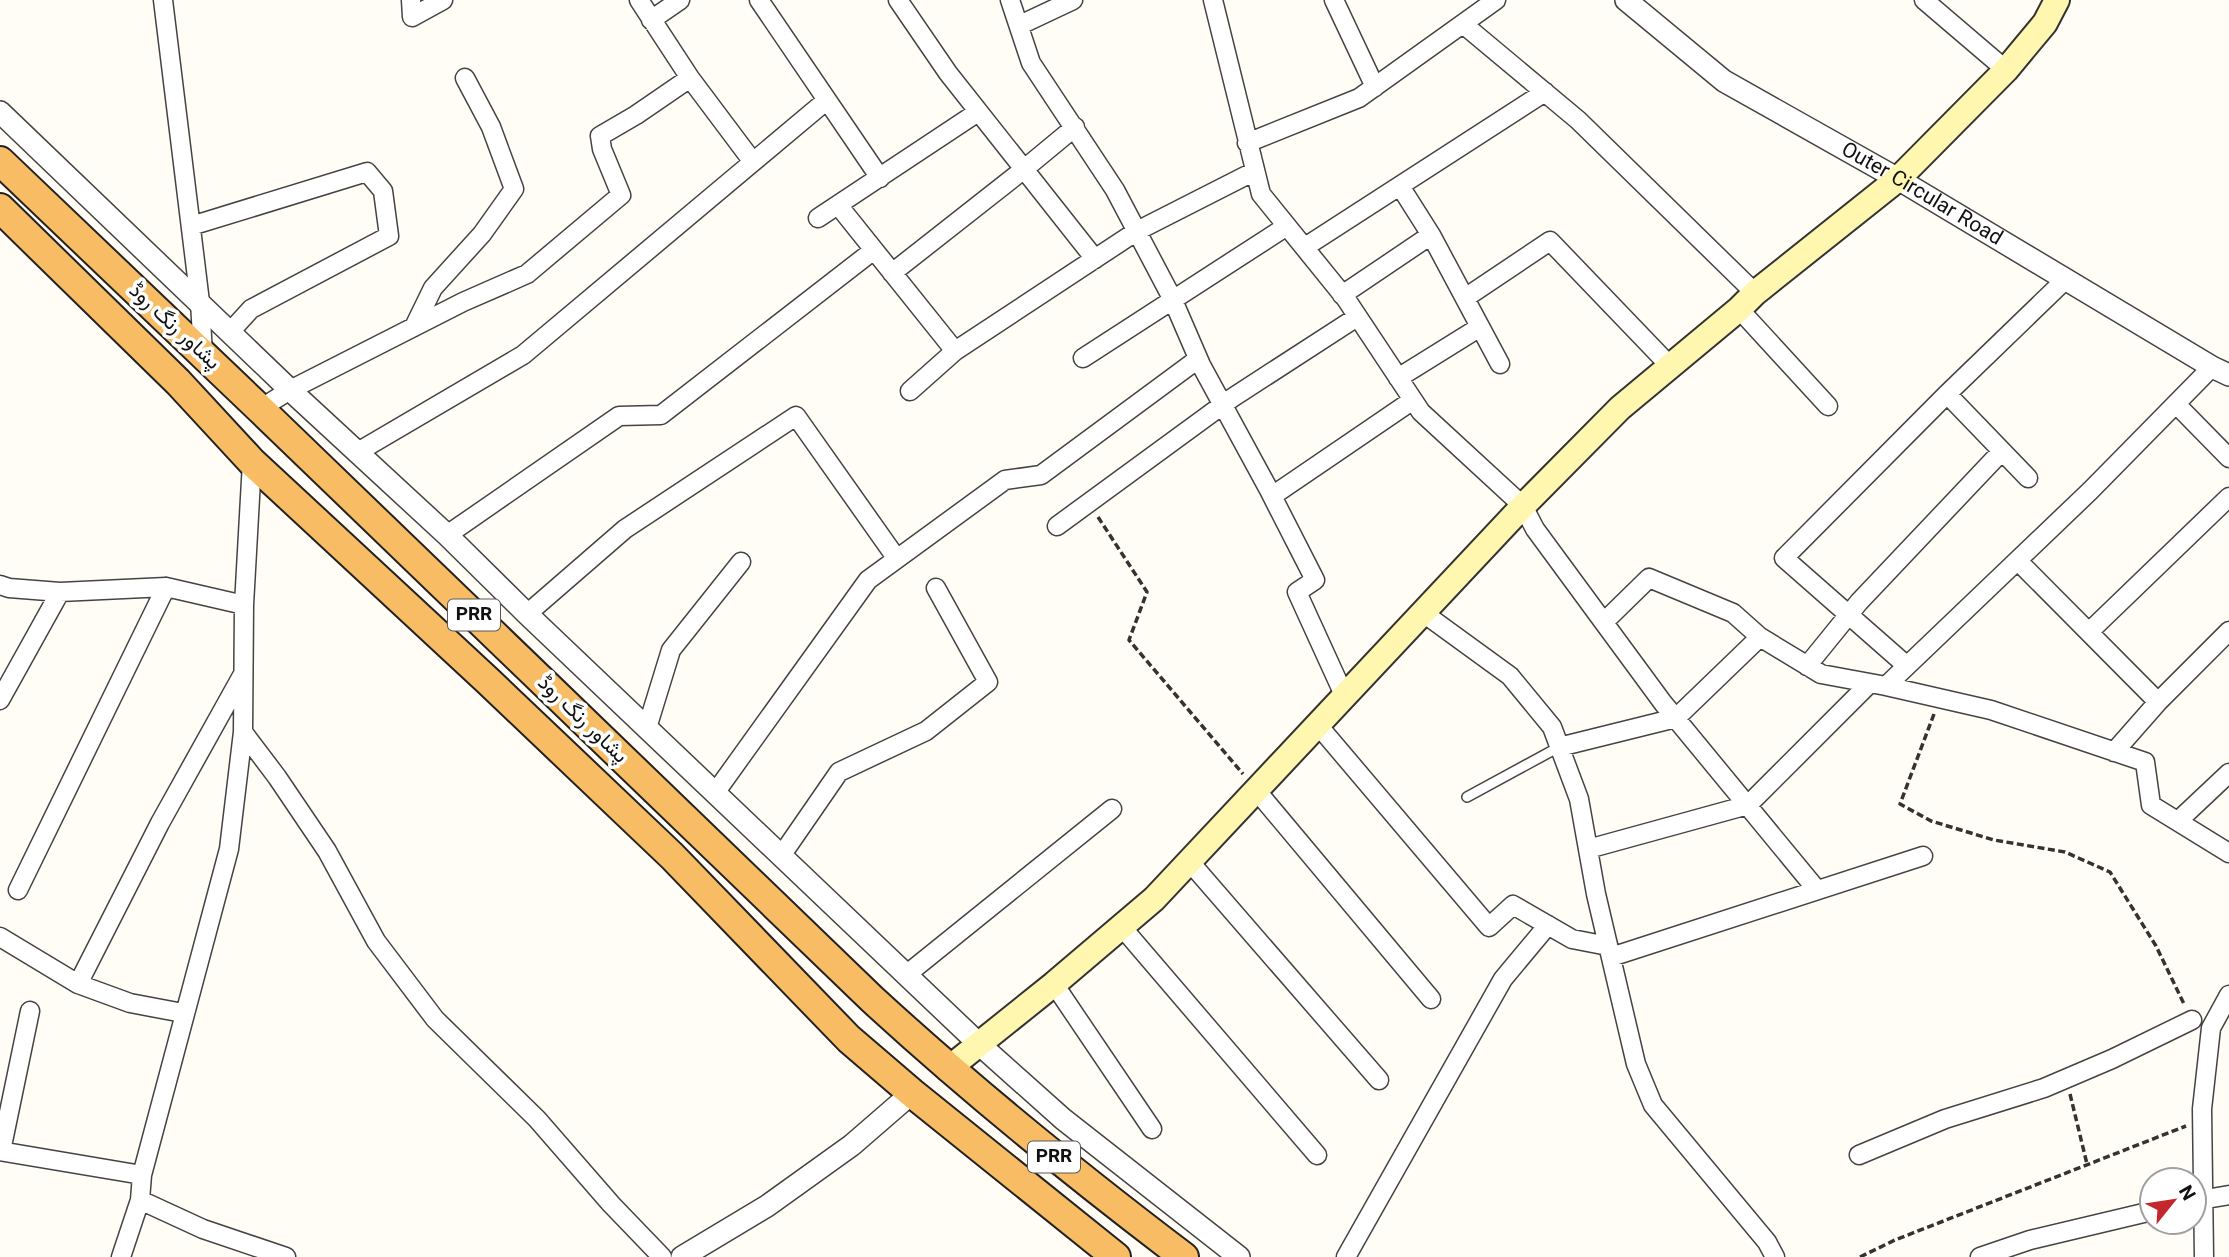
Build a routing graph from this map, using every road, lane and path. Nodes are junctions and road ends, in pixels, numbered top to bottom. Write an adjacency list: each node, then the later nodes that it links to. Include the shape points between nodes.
1 (163, 0): 39 (street)
2 (411, 0): 3 (street, via 412,17)
3 (443, 0)
4 (639, 0): 16 (street)
5 (680, 0): 16 (street)
6 (759, 0): 24 (street)
7 (898, 0): 26 (street)
8 (1010, 0): 18 (street)
9 (1073, 0): 18 (street)
10 (1213, 0): 28 (street)
11 (1334, 0): 22 (street)
12 (1496, 0): 17 (street)
13 (1626, 0): 34 (street, Outer Circular Road, via 1724,81)
14 (1924, 0): 19 (street)
15 (2057, 0): 19 (main road, via 2045,23)
16 (651, 20): 21 (street)
17 (1464, 24): 22 (street); 23 (street)
18 (1020, 25): 27 (street, via 1031,63)
19 (2006, 70): 34 (main road)
20 (465, 78): 54 (street, via 491,127 514,189 482,234 433,288)
21 (690, 78): 30 (street); 54 (street, via 600,136 621,195 527,274)
22 (1375, 87): 28 (street, via 1359,98)
23 (1545, 92): 35 (street); 51 (street, via 1578,120)
24 (827, 100): 30 (street); 33 (street)
25 (0, 112): 52 (street)
26 (978, 112): 31 (street); 33 (street)
27 (1074, 127): 31 (street); 41 (street)
28 (1247, 143): 32 (street)
29 (0, 161): 58 (highway, پشاور رنگ روڈ / PRR)
30 (753, 162): 74 (street, via 523,355)
31 (1023, 170): 45 (street); 46 (street)
32 (1255, 171): 40 (street, via 1261,194); 41 (street)
33 (880, 178): 36 (street)
34 (1898, 179): 47 (street, Outer Circular Road); 51 (main road)
35 (1400, 186): 42 (street); 43 (street)
36 (838, 205): 38 (street); 44 (street)
37 (0, 208): 76 (highway, پشاور رنگ روڈ / PRR, via 178,382)
38 (818, 218)
39 (191, 226): 52 (street); 56 (street, via 366,172 383,191 389,236 251,309)
40 (1287, 226): 43 (street); 49 (street)
41 (1137, 231): 45 (street); 49 (street)
42 (1430, 234): 48 (street); 50 (street)
43 (1305, 247): 48 (street)
44 (874, 250): 46 (street); 83 (street, via 661,415 619,416)
45 (1095, 259): 57 (street)
46 (892, 273): 57 (street)
47 (2066, 279): 63 (street, Outer Circular Road); 67 (street)
48 (1342, 295): 53 (street)
49 (1172, 298): 59 (street); 60 (street)
50 (1465, 298): 55 (street); 62 (street, via 1550,241)
51 (1747, 301): 62 (main road); 71 (street)
52 (200, 302): 56 (street); 58 (street)
53 (1357, 317): 64 (street); 70 (street)
54 (414, 327): 65 (street)
55 (1480, 327): 61 (street); 64 (street)
56 (230, 332): 65 (street)
57 (955, 351): 66 (street)
58 (203, 355): 72 (highway, پشاور رنگ روڈ / PRR)
59 (1083, 358)
60 (1198, 359): 70 (street); 84 (street, via 1041,475 1005,480)
61 (1500, 364)
62 (1670, 366): 81 (main road, via 1620,408)
63 (2224, 372): 69 (street)
64 (1398, 378): 68 (street)
65 (290, 390): 72 (street); 74 (street)
66 (909, 391)
67 (1947, 394): 73 (street); 94 (street, via 1784,558)
68 (1413, 400): 78 (street); 81 (street)
69 (2176, 404): 75 (street); 85 (street)
70 (1222, 405): 78 (street); 80 (street)
71 (1828, 405)
72 (260, 409): 140 (highway, پشاور رنگ روڈ / PRR)
73 (2002, 452): 77 (street); 94 (street)
74 (356, 453): 83 (street)
75 (2229, 458)
76 (252, 462): 91 (street); 143 (highway, پشاور رنگ روڈ / PRR, via 672,856 849,1039)
77 (2028, 478)
78 (1272, 496): 103 (street, via 1315,580 1297,592)
79 (2229, 497): 97 (street)
80 (1089, 503): 82 (street); 114 (path, via 1147,592 1129,640)
81 (1523, 506): 92 (main road); 95 (street)
82 (1057, 526)
83 (447, 535): 93 (street)
84 (897, 559): 93 (street, via 796,416 625,529); 115 (street, via 868,580)
85 (2018, 561): 97 (street); 100 (street)
86 (741, 562): 109 (street, via 671,650)
87 (0, 585): 90 (street)
88 (166, 587): 90 (street); 91 (street); 125 (street)
89 (936, 588): 122 (street, via 988,682 926,731 839,772)
90 (60, 592): 105 (street)
91 (244, 605): 101 (street)
92 (1422, 612): 103 (main road); 111 (street, via 1510,676 1552,727)
93 (527, 614): 109 (street)
94 (1849, 614): 99 (street); 100 (street)
95 (1604, 622): 98 (street, via 1649,578 1733,613); 107 (street)
96 (2229, 631): 106 (street)
97 (2089, 632): 106 (street)
98 (1760, 637): 99 (street); 107 (street)
99 (1807, 666): 102 (street, via 1821,674)
100 (1907, 666): 102 (street)
101 (244, 671): 110 (street); 132 (street)
102 (1878, 685): 104 (street); 117 (street)
103 (1345, 695): 108 (main road)
104 (1940, 698): 112 (street, via 1991,710); 138 (path, via 1900,804 1931,821 1994,840 2065,852 2110,872 2156,946)
105 (0, 699)
106 (2158, 702): 112 (street)
107 (1676, 718): 111 (street); 117 (street)
108 (1317, 724): 114 (main road); 127 (street, via 1489,927 1513,905)
109 (647, 728): 115 (street)
110 (243, 732): 137 (street, via 229,849); 159 (street, via 327,851 376,941 435,1019 537,1118)
111 (1559, 747): 116 (lane); 120 (street, via 1580,799)
112 (2115, 752): 119 (street, via 2145,762 2151,805)
113 (2229, 773): 119 (street)
114 (1256, 790): 124 (main road); 135 (street)
115 (715, 793): 122 (street)
116 (1467, 797)
117 (1748, 805): 120 (street); 126 (street)
118 (1112, 809): 131 (street)
119 (2178, 821): 121 (street)
120 (1588, 849): 130 (street)
121 (2229, 853)
122 (781, 856): 131 (street)
123 (1923, 856): 126 (street)
124 (1189, 861): 128 (main road); 142 (street)
125 (18, 890)
126 (1817, 890): 130 (street)
127 (1548, 925): 130 (street); 164 (street, via 1503,979)
128 (1121, 926): 133 (main road); 147 (street)
129 (0, 937): 132 (street)
130 (1610, 952): 165 (street, via 1636,1064 1653,1105)
131 (906, 975): 139 (street)
132 (78, 984): 137 (street, via 130,1003)
133 (1054, 984): 139 (main road); 145 (street)
134 (2229, 995): 144 (street, via 2211,1028)
135 (1431, 999)
136 (30, 1011): 146 (street)
137 (183, 1013): 151 (street)
138 (2192, 1020): 141 (street)
139 (979, 1044): 140 (main road); 163 (street, via 1063,1119)
140 (948, 1069): 162 (highway, پشاور رنگ روڈ / PRR)
141 (2066, 1078): 148 (street, via 1944,1119); 149 (path)
142 (1379, 1080)
143 (912, 1093): 160 (street, via 767,1206); 161 (highway, پشاور رنگ روڈ / PRR)
144 (2202, 1120): 149 (path); 150 (street)
145 (1152, 1129)
146 (1, 1151): 151 (street)
147 (1317, 1155)
148 (1859, 1155)
149 (2087, 1164): 166 (path)
150 (2201, 1166)
151 (142, 1175): 154 (street)
152 (2229, 1195): 153 (street)
153 (2208, 1199)
154 (140, 1200): 157 (street); 158 (street, via 203,1229)
155 (2138, 1214): 167 (street)
156 (2203, 1236): 168 (street)
157 (121, 1257)
158 (286, 1257)
159 (662, 1257)
160 (682, 1257)
161 (1116, 1257)
162 (1184, 1257)
163 (1239, 1257)
164 (1346, 1257)
165 (1775, 1257)
166 (1860, 1257)
167 (1980, 1257)
168 (2204, 1257)

